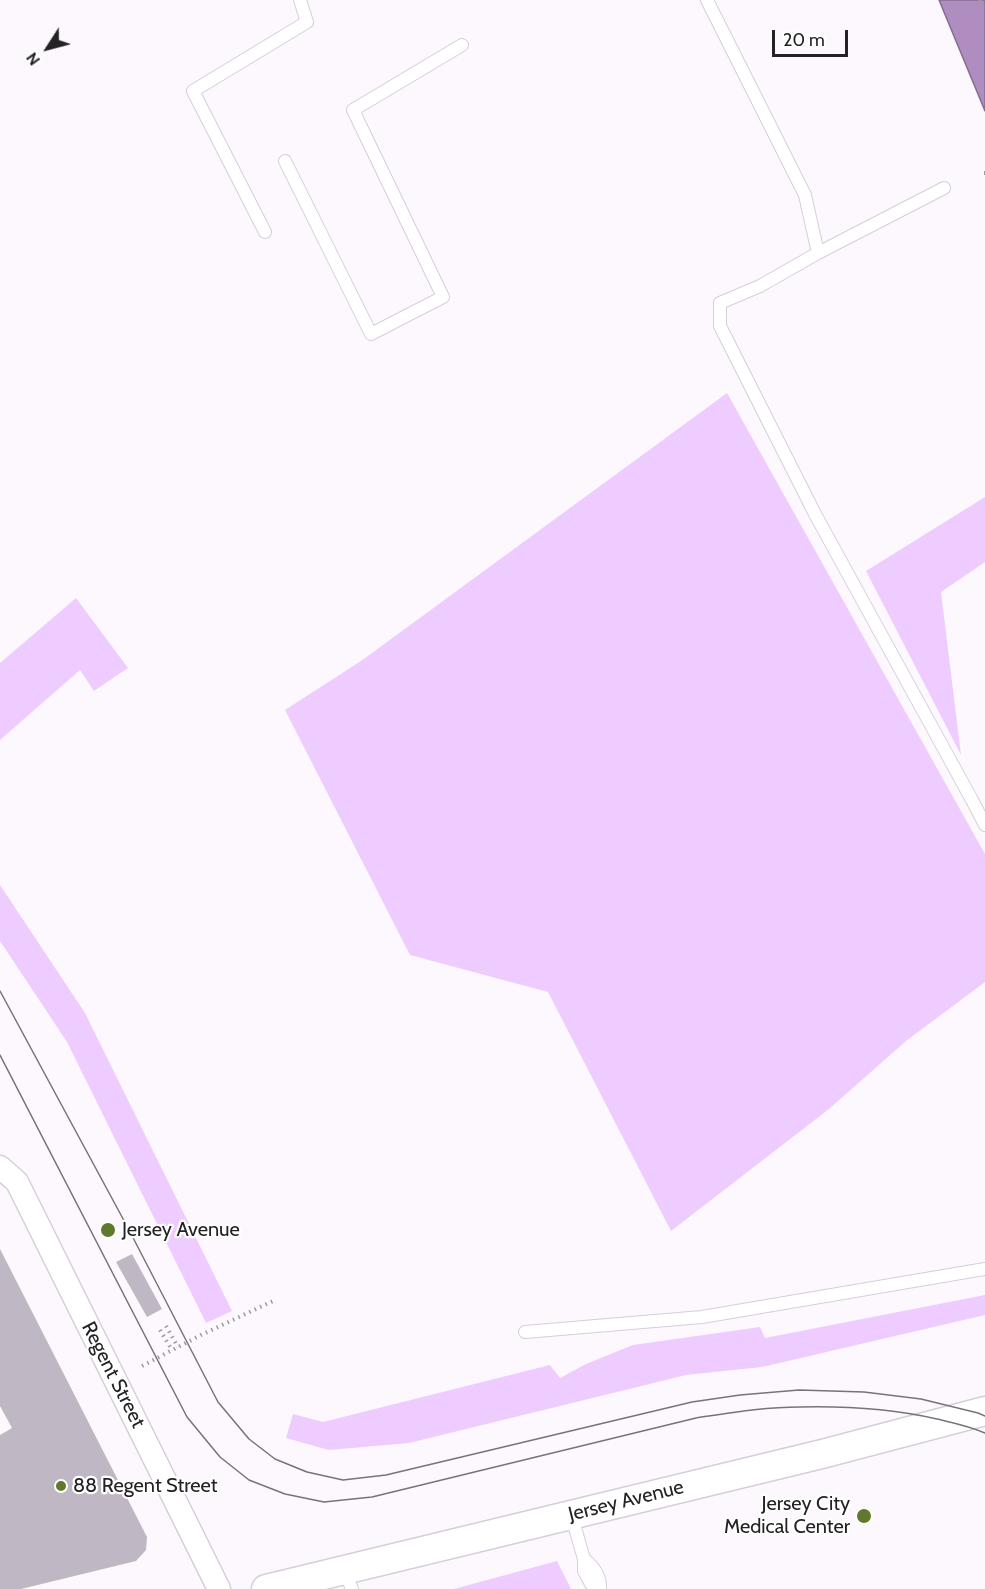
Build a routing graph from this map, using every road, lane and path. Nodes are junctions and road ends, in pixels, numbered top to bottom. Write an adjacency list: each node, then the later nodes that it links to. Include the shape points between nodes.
1 (300, 0): 8 (lane, via 307,22 193,91)
2 (707, 0): 9 (lane, via 805,195)
3 (979, 0): 4 (path)
4 (985, 10)
5 (462, 45): 6 (lane, via 353,110 442,297 371,334)
6 (285, 161)
7 (944, 188): 9 (lane)
8 (265, 232)
9 (818, 253): 10 (lane, via 760,286 720,303 720,326 815,514)
10 (985, 825)
11 (0, 1167): 24 (street, Regent Street, via 17,1182)
12 (985, 1269): 16 (lane, via 702,1317)
13 (273, 1301): 17 (path)
14 (166, 1326): 17 (path)
15 (160, 1329): 18 (path)
16 (525, 1332)
17 (178, 1347): 18 (path)
18 (172, 1350): 19 (path)
19 (142, 1366)
20 (985, 1411): 21 (street, Jersey Avenue)
21 (571, 1514): 22 (street, Jersey Avenue); 25 (lane, via 584,1571)
22 (348, 1580): 23 (street, Jersey Avenue)
23 (280, 1588)
24 (219, 1589)
25 (599, 1589)

